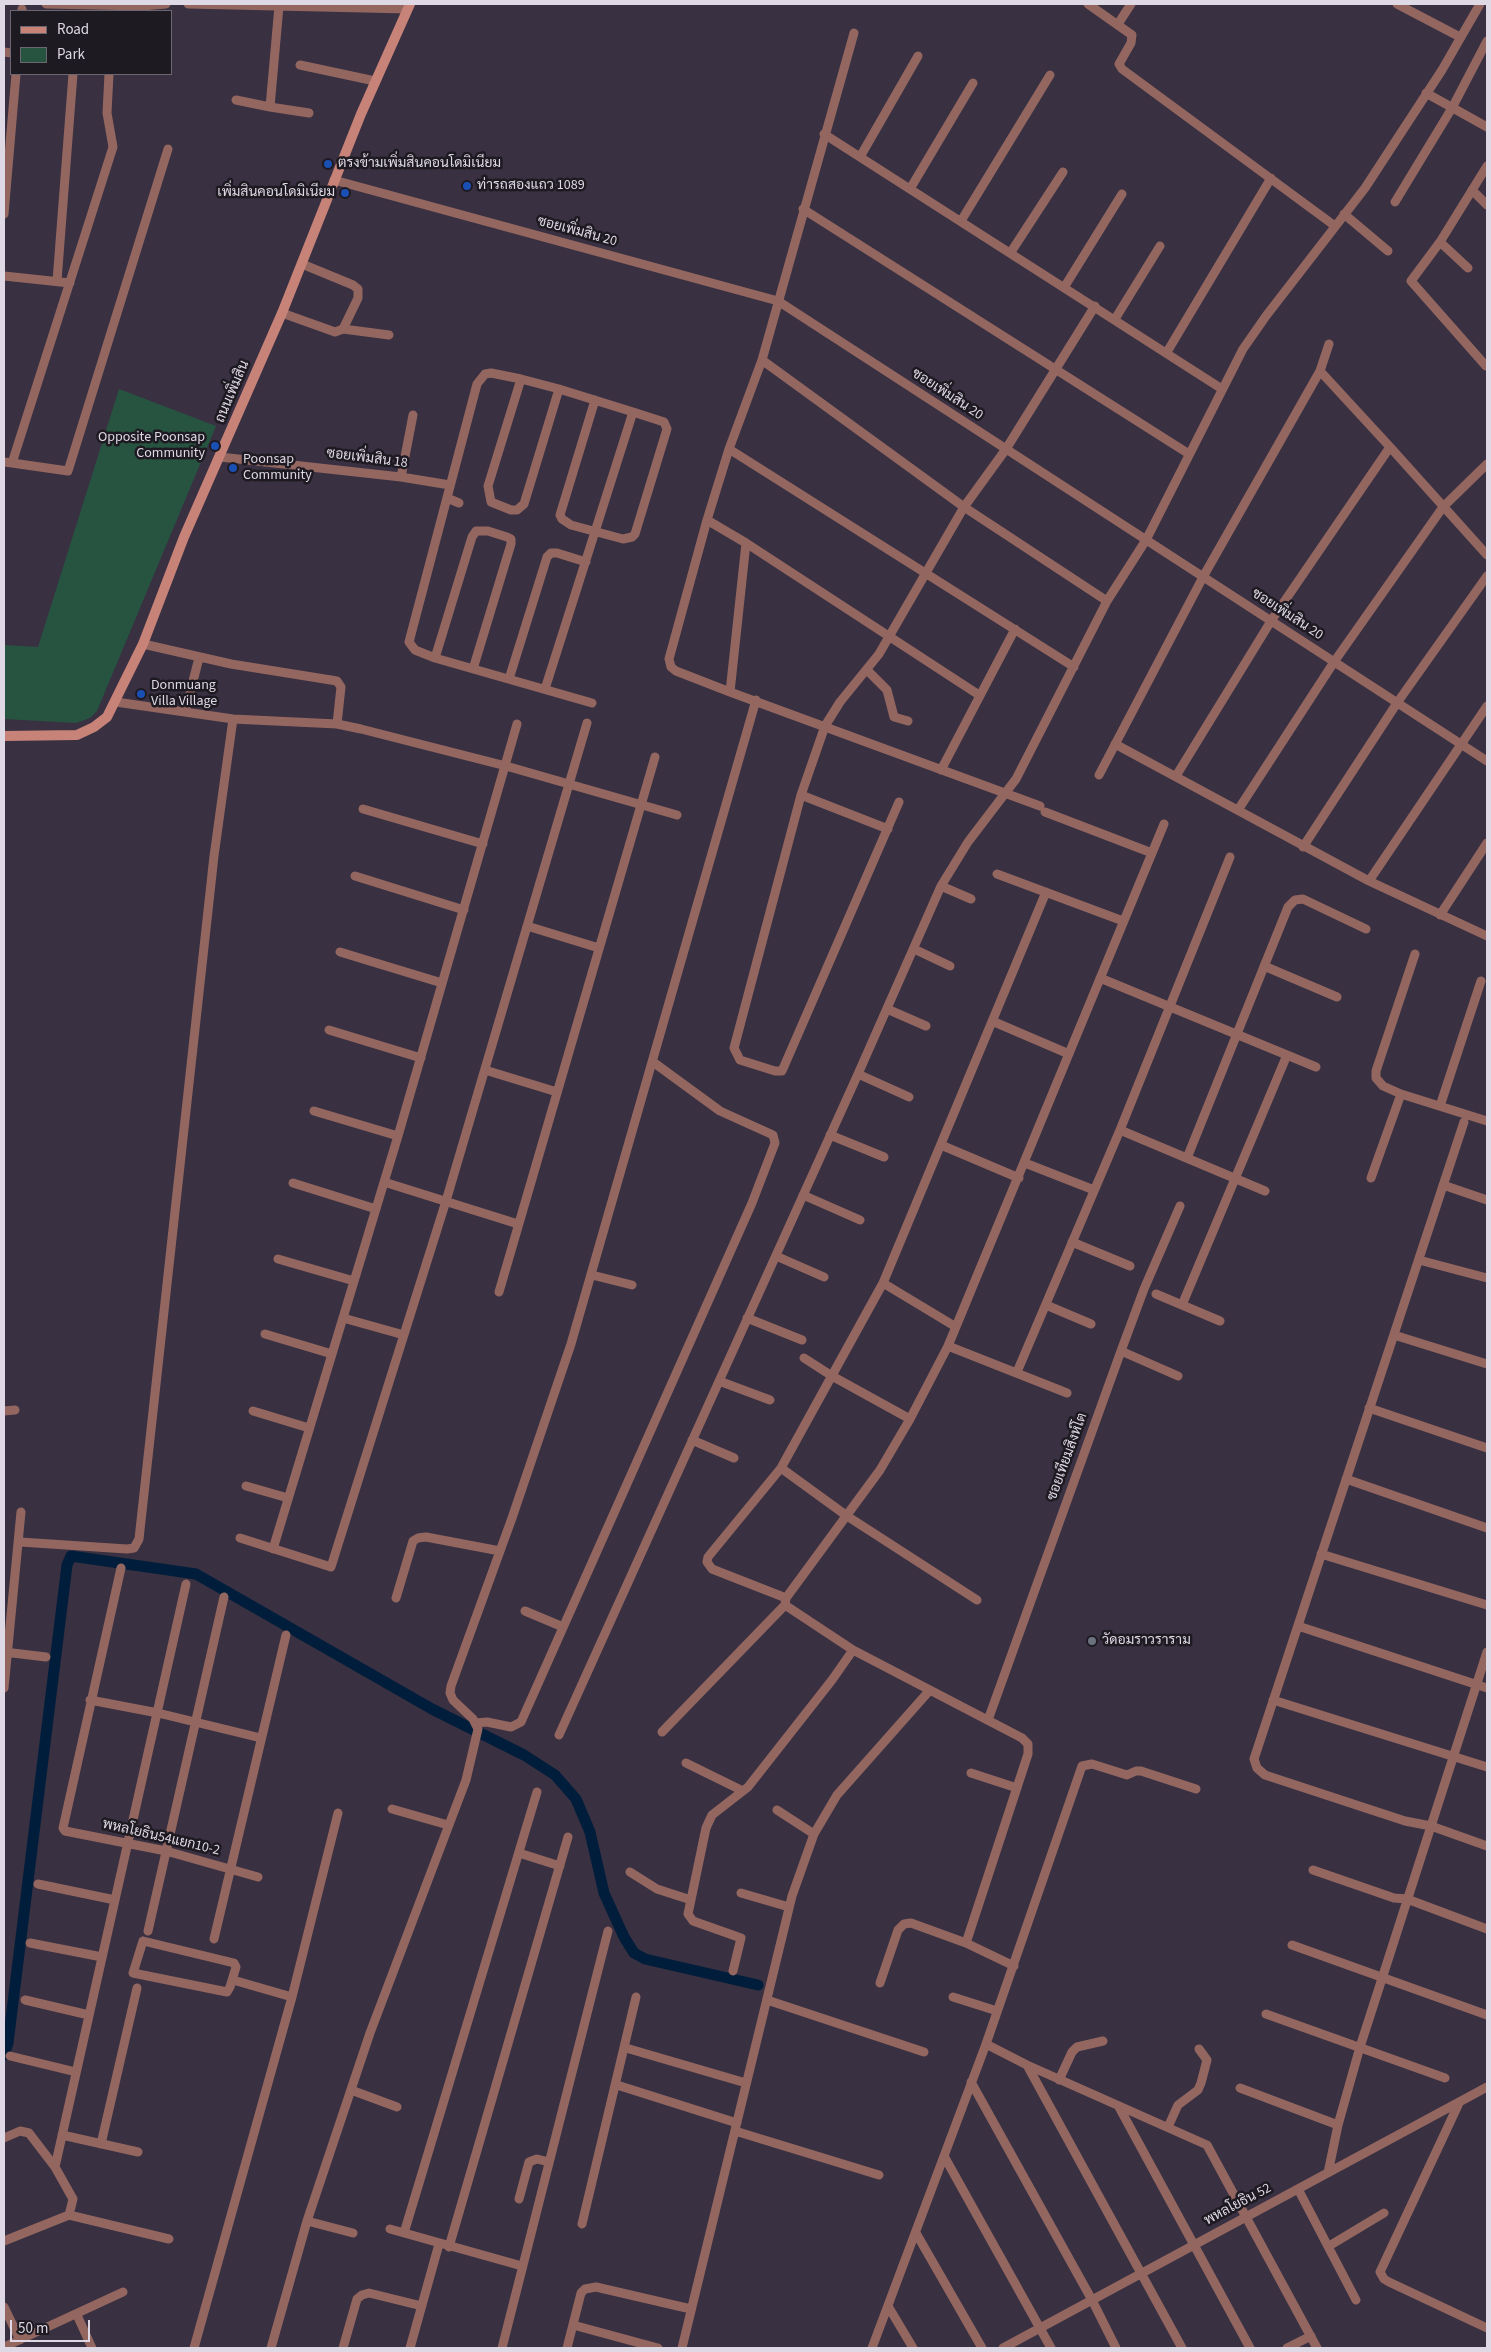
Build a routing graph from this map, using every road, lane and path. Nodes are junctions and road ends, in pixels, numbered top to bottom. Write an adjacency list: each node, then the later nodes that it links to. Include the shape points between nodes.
1 (46, 4): 2 (street)
2 (166, 4)
3 (188, 4): 8 (street)
4 (1088, 4): 10 (street)
5 (1131, 4): 10 (street)
6 (1397, 4): 12 (street)
7 (1480, 4): 12 (street)
8 (279, 6): 9 (street); 24 (street)
9 (409, 6): 20 (street, ถนนเพิ่มสิน)
10 (1118, 24): 33 (street, via 1132,35 1132,42 1119,64 1122,69)
11 (854, 33): 28 (street)
12 (1460, 37): 22 (street)
13 (1487, 40): 25 (street)
14 (918, 56): 30 (street)
15 (300, 65): 20 (street)
16 (16, 75): 41 (street)
17 (73, 75): 52 (street)
18 (109, 75): 53 (street, via 107,113 113,147)
19 (1050, 76): 43 (street)
20 (375, 81): 34 (street, ถนนเพิ่มสิน)
21 (973, 83): 35 (street)
22 (1426, 93): 25 (street); 42 (street, via 1365,188)
23 (236, 100): 24 (street)
24 (270, 107): 26 (street)
25 (1452, 108): 27 (street); 38 (street)
26 (309, 113)
27 (1487, 127)
28 (824, 134): 30 (street); 40 (street)
29 (168, 149): 78 (street, via 68,471)
30 (860, 157): 35 (street)
31 (1487, 166): 36 (street)
32 (1063, 172): 48 (street)
33 (1271, 178): 44 (street); 62 (street)
34 (334, 180): 49 (street, ถนนเพิ่มสิน); 55 (street, ซอยเพิ่มสิน 20)
35 (910, 189): 43 (street)
36 (1472, 190): 39 (street); 45 (street)
37 (1122, 194): 54 (street)
38 (1395, 202)
39 (1487, 205)
40 (803, 209): 55 (street); 65 (street)
41 (4, 214)
42 (1344, 214): 44 (street); 47 (street)
43 (961, 221): 48 (street)
44 (1335, 226): 68 (street, via 1243,349)
45 (1440, 242): 50 (street); 64 (street, via 1411,281)
46 (1160, 246): 58 (street)
47 (1388, 251)
48 (1011, 252): 54 (street)
49 (302, 264): 57 (street, ถนนเพิ่มสิน); 59 (street, via 358,289 358,298)
50 (1468, 268)
51 (4, 276): 52 (street)
52 (57, 281): 53 (street)
53 (70, 283): 78 (street)
54 (1065, 286): 56 (street)
55 (778, 301): 63 (street); 75 (street, ซอยเพิ่มสิน 20)
56 (1096, 306): 58 (street); 65 (street)
57 (282, 312): 59 (street, via 327,331); 77 (street, ถนนเพิ่มสิน)
58 (1116, 318): 62 (street)
59 (343, 329): 60 (street)
60 (389, 335)
61 (1329, 344): 66 (street)
62 (1167, 352): 68 (street)
63 (762, 360): 74 (street); 84 (street)
64 (1486, 366)
65 (1055, 370): 75 (street); 76 (street)
66 (1320, 371): 73 (street); 94 (street)
67 (521, 379): 69 (street); 69 (street, via 488,486 492,502 511,510 517,510 524,504); 81 (street, via 491,373 480,379)
68 (1222, 389): 76 (street)
69 (559, 390): 70 (street)
70 (595, 400): 71 (street); 87 (street, via 560,515 564,522)
71 (633, 412): 87 (street); 87 (street, via 667,425 635,534 622,539)
72 (413, 415): 80 (street)
73 (1390, 447): 85 (street); 96 (street)
74 (728, 449): 86 (street); 92 (street)
75 (1006, 449): 84 (street); 88 (street, ซอยเพิ่มสิน 20)
76 (1189, 454): 88 (street)
77 (220, 457): 80 (street, ซอยเพิ่มสิน 18); 99 (street, ถนนเพิ่มสิน, via 184,537)
78 (8, 462)
79 (1487, 464): 85 (street)
80 (401, 477): 81 (street, ซอยเพิ่มสิน 18)
81 (450, 485): 82 (street)
82 (447, 498): 83 (street); 101 (street, via 409,642 415,650)
83 (459, 503)
84 (964, 507): 92 (street); 95 (street)
85 (1443, 507): 90 (street); 102 (street)
86 (707, 520): 89 (street); 108 (street, via 669,659 670,667)
87 (596, 532): 91 (street)
88 (1146, 540): 94 (street, ซอยเพิ่มสิน 20); 95 (street)
89 (746, 543): 98 (street); 108 (street)
90 (1487, 555)
91 (586, 562): 106 (street, via 558,553 551,553 547,558); 107 (street)
92 (925, 572): 97 (street); 98 (street)
93 (1487, 576): 113 (street)
94 (1203, 577): 96 (street, ซอยเพิ่มสิน 20); 123 (street)
95 (1107, 601): 103 (street)
96 (1271, 621): 102 (street, ซอยเพิ่มสิน 20); 130 (street)
97 (1015, 629): 103 (street); 109 (street)
98 (888, 636): 105 (street); 109 (street)
99 (143, 644): 100 (street); 111 (street, ถนนเพิ่มสิน)
100 (199, 658): 115 (street); 119 (street, via 337,681 340,687)
101 (435, 658): 104 (street); 104 (street, via 472,537 481,530 497,534 510,539 511,544)
102 (1334, 662): 113 (street, ซอยเพิ่มสิน 20); 137 (street)
103 (1074, 667): 132 (street)
104 (473, 669): 106 (street)
105 (867, 670): 117 (street, via 888,690 894,717); 121 (street)
106 (509, 679): 107 (street)
107 (545, 689): 112 (street)
108 (730, 692): 110 (street)
109 (979, 695): 128 (street)
110 (756, 700): 121 (street); 177 (street)
111 (116, 702): 115 (street); 122 (street, ถนนเพิ่มสิน, via 108,717 77,735)
112 (592, 703)
113 (1397, 703): 124 (street, ซอยเพิ่มสิน 20); 143 (street)
114 (1487, 706): 124 (street)
115 (185, 712): 116 (street)
116 (233, 719): 119 (street); 262 (street, via 213,865 139,1539 134,1548 128,1550)
117 (908, 721)
118 (587, 723): 131 (street)
119 (336, 724): 127 (street)
120 (518, 724): 127 (street)
121 (825, 726): 128 (street); 133 (street)
122 (4, 736)
123 (1116, 744): 129 (street); 130 (street)
124 (1460, 744): 126 (street, ซอยเพิ่มสิน 20); 148 (street)
125 (655, 757): 135 (street)
126 (1487, 761)
127 (506, 766): 131 (street); 142 (street)
128 (941, 770): 132 (street)
129 (1099, 775)
130 (1176, 776): 137 (street)
131 (569, 783): 135 (street); 155 (street)
132 (1007, 793): 144 (street); 149 (street, via 968,842)
133 (801, 795): 140 (street); 140 (street, via 734,1048 740,1060 774,1071 782,1070)
134 (899, 802): 140 (street)
135 (640, 806): 138 (street); 158 (street)
136 (363, 809): 142 (street)
137 (1238, 810): 143 (street)
138 (676, 815)
139 (1164, 824): 144 (street)
140 (888, 829)
141 (1487, 843): 153 (street)
142 (483, 844): 152 (street)
143 (1303, 847): 148 (street)
144 (1152, 853): 154 (street)
145 (1230, 857): 168 (street)
146 (997, 874): 150 (street)
147 (355, 876): 152 (street)
148 (1370, 881): 153 (street)
149 (941, 886): 151 (street); 159 (street)
150 (1046, 892): 154 (street); 170 (street)
151 (972, 899)
152 (464, 910): 166 (street)
153 (1440, 914): 157 (street)
154 (1124, 921): 164 (street)
155 (527, 926): 158 (street); 179 (street)
156 (1366, 929): 163 (street, via 1302,899 1295,900 1288,907)
157 (1487, 936)
158 (599, 948): 181 (street)
159 (914, 949): 162 (street); 169 (street)
160 (340, 952): 166 (street)
161 (1415, 954): 182 (street, via 1376,1071 1376,1078 1383,1086)
162 (950, 966)
163 (1264, 966): 167 (street); 173 (street)
164 (1100, 978): 168 (street); 174 (street)
165 (1482, 981): 184 (street)
166 (442, 983): 176 (street)
167 (1337, 996)
168 (1170, 1006): 173 (street); 188 (street)
169 (887, 1009): 171 (street); 180 (street)
170 (992, 1021): 174 (street); 191 (street)
171 (926, 1026)
172 (328, 1030): 176 (street)
173 (1236, 1034): 175 (street); 193 (street)
174 (1069, 1054): 194 (street)
175 (1287, 1055): 178 (street); 196 (street)
176 (420, 1058): 190 (street)
177 (653, 1062): 215 (street); 275 (street, via 720,1111 773,1135 775,1142 752,1203)
178 (1316, 1067)
179 (485, 1070): 181 (street); 205 (street)
180 (858, 1074): 183 (street); 189 (street)
181 (557, 1092): 209 (street)
182 (1401, 1094): 184 (street); 197 (street)
183 (910, 1097)
184 (1440, 1106): 186 (street)
185 (314, 1111): 190 (street)
186 (1487, 1121)
187 (1464, 1122): 200 (street)
188 (1120, 1130): 193 (street); 201 (street)
189 (830, 1135): 192 (street); 203 (street)
190 (398, 1136): 198 (street)
191 (940, 1145): 195 (street); 219 (street)
192 (884, 1157)
193 (1187, 1158): 196 (street)
194 (1025, 1163): 195 (street); 201 (street)
195 (1019, 1178): 229 (street)
196 (1234, 1178): 202 (street); 224 (street)
197 (1371, 1178)
198 (384, 1182): 205 (street); 207 (street)
199 (293, 1183): 207 (street)
200 (1443, 1185): 204 (street); 213 (street)
201 (1094, 1190): 210 (street)
202 (1265, 1191)
203 (803, 1195): 208 (street); 211 (street)
204 (1487, 1200)
205 (446, 1202): 209 (street); 231 (street)
206 (1180, 1206): 235 (street, ซอยเทียมสิงห์โต)
207 (376, 1209): 218 (street)
208 (860, 1220)
209 (518, 1224): 221 (street)
210 (1072, 1242): 214 (street); 223 (street)
211 (776, 1256): 216 (street); 226 (street)
212 (278, 1259): 218 (street)
213 (1419, 1260): 217 (street); 232 (street)
214 (1130, 1266)
215 (592, 1275): 220 (street); 264 (street, via 568,1355)
216 (824, 1277)
217 (1487, 1278)
218 (354, 1281): 225 (street)
219 (883, 1283): 229 (street); 240 (street)
220 (632, 1285)
221 (499, 1292)
222 (1156, 1294): 224 (street)
223 (1046, 1305): 228 (street); 239 (street)
224 (1182, 1305): 227 (street)
225 (343, 1318): 231 (street); 236 (street)
226 (747, 1318): 233 (street); 242 (street)
227 (1220, 1321)
228 (1091, 1324)
229 (956, 1327): 234 (street)
230 (265, 1334): 236 (street)
231 (404, 1335): 263 (street, via 331,1568)
232 (1394, 1335): 238 (street); 245 (street)
233 (802, 1340)
234 (948, 1346): 239 (street); 249 (street)
235 (1121, 1351): 241 (street); 288 (street, ซอยเทียมสิงห์โต)
236 (332, 1354): 250 (street)
237 (804, 1358): 240 (street)
238 (1487, 1364)
239 (1017, 1372): 243 (street)
240 (832, 1376): 249 (street); 254 (street)
241 (1178, 1376)
242 (719, 1381): 244 (street); 251 (street)
243 (1067, 1393)
244 (770, 1400)
245 (1369, 1408): 252 (street); 255 (street)
246 (4, 1410): 247 (street)
247 (15, 1410)
248 (253, 1411): 250 (street)
249 (910, 1419): 259 (street, via 880,1470)
250 (309, 1428): 257 (street)
251 (692, 1440): 253 (street); 292 (street)
252 (1487, 1448)
253 (734, 1458)
254 (781, 1468): 259 (street); 271 (street, via 711,1552 707,1562 712,1569)
255 (1346, 1480): 260 (street); 265 (street)
256 (246, 1486): 257 (street)
257 (288, 1498): 263 (street)
258 (21, 1512): 262 (street)
259 (847, 1516): 270 (street); 271 (street)
260 (1487, 1528)
261 (240, 1538): 263 (street)
262 (20, 1542): 279 (street)
263 (273, 1549)
264 (500, 1551): 269 (street, via 418,1538 413,1541); 290 (street, via 450,1693)
265 (1321, 1554): 272 (street); 274 (street)
266 (121, 1568): 285 (street)
267 (186, 1584): 287 (street)
268 (224, 1597): 289 (street)
269 (396, 1598)
270 (977, 1600)
271 (785, 1602): 277 (street); 291 (street)
272 (1487, 1605)
273 (525, 1611): 275 (street)
274 (1298, 1626): 281 (street); 286 (street)
275 (563, 1627): 290 (street, via 521,1722 510,1727 487,1722)
276 (286, 1635): 293 (street)
277 (853, 1650): 284 (street); 300 (street)
278 (1487, 1652): 281 (street)
279 (6, 1653): 280 (street); 282 (street)
280 (46, 1656)
281 (1477, 1684): 283 (street); 294 (street)
282 (4, 1688)
283 (1487, 1688)
284 (930, 1690): 288 (street); 307 (street, via 837,1795)
285 (90, 1700): 287 (street); 309 (street, พหลโยธิน54แยก10-2, via 62,1823 65,1831)
286 (1273, 1700): 294 (street); 306 (street, via 1256,1748 1254,1760 1257,1768 1275,1778 1405,1821)
287 (158, 1713): 289 (street); 309 (street)
288 (988, 1720): 298 (street, via 1028,1744)
289 (195, 1722): 293 (street); 311 (street)
290 (476, 1726): 305 (street, via 466,1780)
291 (662, 1732)
292 (559, 1735)
293 (261, 1738): 314 (street)
294 (1453, 1757): 296 (street); 306 (street)
295 (686, 1763): 300 (street)
296 (1487, 1767)
297 (971, 1773): 298 (street)
298 (1017, 1788): 329 (street)
299 (1196, 1789): 332 (street, via 1141,1771 1127,1775 1092,1764 1082,1766)
300 (743, 1791): 322 (street, via 712,1814 706,1828)
301 (537, 1792): 312 (street)
302 (392, 1809): 305 (street)
303 (777, 1810): 307 (street)
304 (338, 1812): 339 (street)
305 (448, 1826): 363 (street)
306 (1431, 1826): 310 (street); 320 (street)
307 (814, 1834): 323 (street)
308 (568, 1837): 313 (street)
309 (128, 1843): 311 (street, พหลโยธิน54แยก10-2); 321 (street)
310 (1487, 1846)
311 (166, 1851): 314 (street, พหลโยธิน54แยก10-2); 325 (street)
312 (519, 1852): 313 (street); 388 (street)
313 (560, 1866): 395 (street)
314 (230, 1869): 317 (street, พหลโยธิน54แยก10-2); 327 (street)
315 (1312, 1870): 320 (street, via 1394,1898)
316 (630, 1872): 322 (street, via 657,1889)
317 (258, 1877)
318 (38, 1884): 321 (street)
319 (742, 1893): 323 (street)
320 (1407, 1899): 324 (street); 334 (street)
321 (115, 1900): 331 (street)
322 (691, 1900): 333 (street, via 690,1918 740,1938)
323 (790, 1907): 342 (street)
324 (1487, 1929)
325 (148, 1931)
326 (608, 1931): 375 (street)
327 (214, 1939)
328 (30, 1943): 331 (street)
329 (966, 1943): 332 (street); 336 (street, via 904,1924 898,1930)
330 (1292, 1945): 334 (street)
331 (102, 1957): 345 (street)
332 (1014, 1966): 343 (street)
333 (733, 1971)
334 (1382, 1977): 346 (street); 349 (street)
335 (233, 1980): 335 (street, via 227,1992 133,1973 143,1941 234,1963); 339 (street)
336 (880, 1983)
337 (137, 1988): 372 (street)
338 (636, 1996): 350 (street)
339 (292, 1997): 413 (street)
340 (954, 1997): 343 (street)
341 (25, 2000): 345 (street)
342 (767, 2000): 352 (street); 359 (street)
343 (997, 2012): 348 (street)
344 (1266, 2014): 349 (street)
345 (89, 2015): 355 (street)
346 (1487, 2015)
347 (1103, 2041): 357 (street, via 1077,2047)
348 (986, 2044): 354 (street); 358 (street)
349 (1360, 2047): 356 (street); 367 (street)
350 (626, 2048): 359 (street); 360 (street)
351 (1199, 2049): 369 (street, via 1207,2060 1201,2083 1198,2090 1178,2105)
352 (924, 2052)
353 (10, 2056): 355 (street)
354 (1027, 2065): 357 (street); 397 (street)
355 (76, 2072): 370 (street)
356 (1446, 2078)
357 (1059, 2080): 366 (street)
358 (971, 2082): 374 (street); 399 (street)
359 (746, 2083): 368 (street)
360 (617, 2085): 368 (street); 385 (street)
361 (1487, 2087): 364 (street, พหลโยธิน 52)
362 (1240, 2088): 367 (street)
363 (351, 2090): 365 (street); 384 (street)
364 (1459, 2102): 377 (street, พหลโยธิน 52); 408 (street, via 1380,2272 1389,2282)
365 (397, 2106)
366 (1119, 2107): 369 (street); 393 (street)
367 (1338, 2125): 377 (street)
368 (736, 2127): 378 (street); 404 (street)
369 (1168, 2127): 383 (street, via 1207,2146)
370 (62, 2136): 372 (street); 376 (street)
371 (4, 2138): 376 (street, via 20,2131 29,2133)
372 (101, 2144): 373 (street)
373 (138, 2152)
374 (944, 2156): 389 (street); 407 (street)
375 (549, 2162): 380 (street, via 537,2159 529,2162); 396 (street)
376 (55, 2167): 382 (street, via 73,2199)
377 (1328, 2173): 379 (street, พหลโยธิน 52)
378 (878, 2175)
379 (1298, 2189): 383 (street, พหลโยธิน 52); 394 (street)
380 (519, 2199)
381 (1384, 2213): 394 (street)
382 (69, 2215): 390 (street); 391 (street)
383 (1244, 2218): 393 (street, พหลโยธิน 52); 409 (street)
384 (307, 2221): 387 (street); 414 (street)
385 (582, 2224)
386 (390, 2229): 388 (street)
387 (353, 2233)
388 (404, 2233): 392 (street)
389 (916, 2233): 402 (street); 423 (street)
390 (169, 2239)
391 (4, 2241)
392 (439, 2244): 395 (street); 401 (street)
393 (1192, 2246): 397 (street, พหลโยธิน 52); 428 (street)
394 (1329, 2246): 400 (street)
395 (449, 2247): 396 (street)
396 (522, 2266): 417 (street)
397 (1140, 2275): 399 (street, พหลโยธิน 52); 427 (street)
398 (123, 2292): 405 (street)
399 (1092, 2300): 407 (street, พหลโยธิน 52); 426 (street)
400 (1356, 2300)
401 (422, 2306): 415 (street, via 369,2292 362,2295 357,2299); 416 (street)
402 (888, 2306): 421 (street); 422 (street)
403 (4, 2307): 410 (street)
404 (691, 2310): 406 (street, via 596,2287 581,2293); 420 (street)
405 (77, 2314): 410 (street); 412 (street)
406 (573, 2325): 418 (street); 419 (street)
407 (1040, 2328): 424 (street, พหลโยธิน 52); 425 (street)
408 (1487, 2328)
409 (1311, 2336): 429 (street); 430 (street)
410 (20, 2340): 411 (street)
411 (4, 2347)
412 (92, 2348)
413 (194, 2348)
414 (271, 2348)
415 (343, 2348)
416 (410, 2348)
417 (502, 2348)
418 (567, 2348)
419 (658, 2348)
420 (682, 2348)
421 (872, 2348)
422 (913, 2348)
423 (982, 2348)
424 (1003, 2348)
425 (1051, 2348)
426 (1116, 2348)
427 (1182, 2348)
428 (1250, 2348)
429 (1287, 2348)
430 (1317, 2348)

